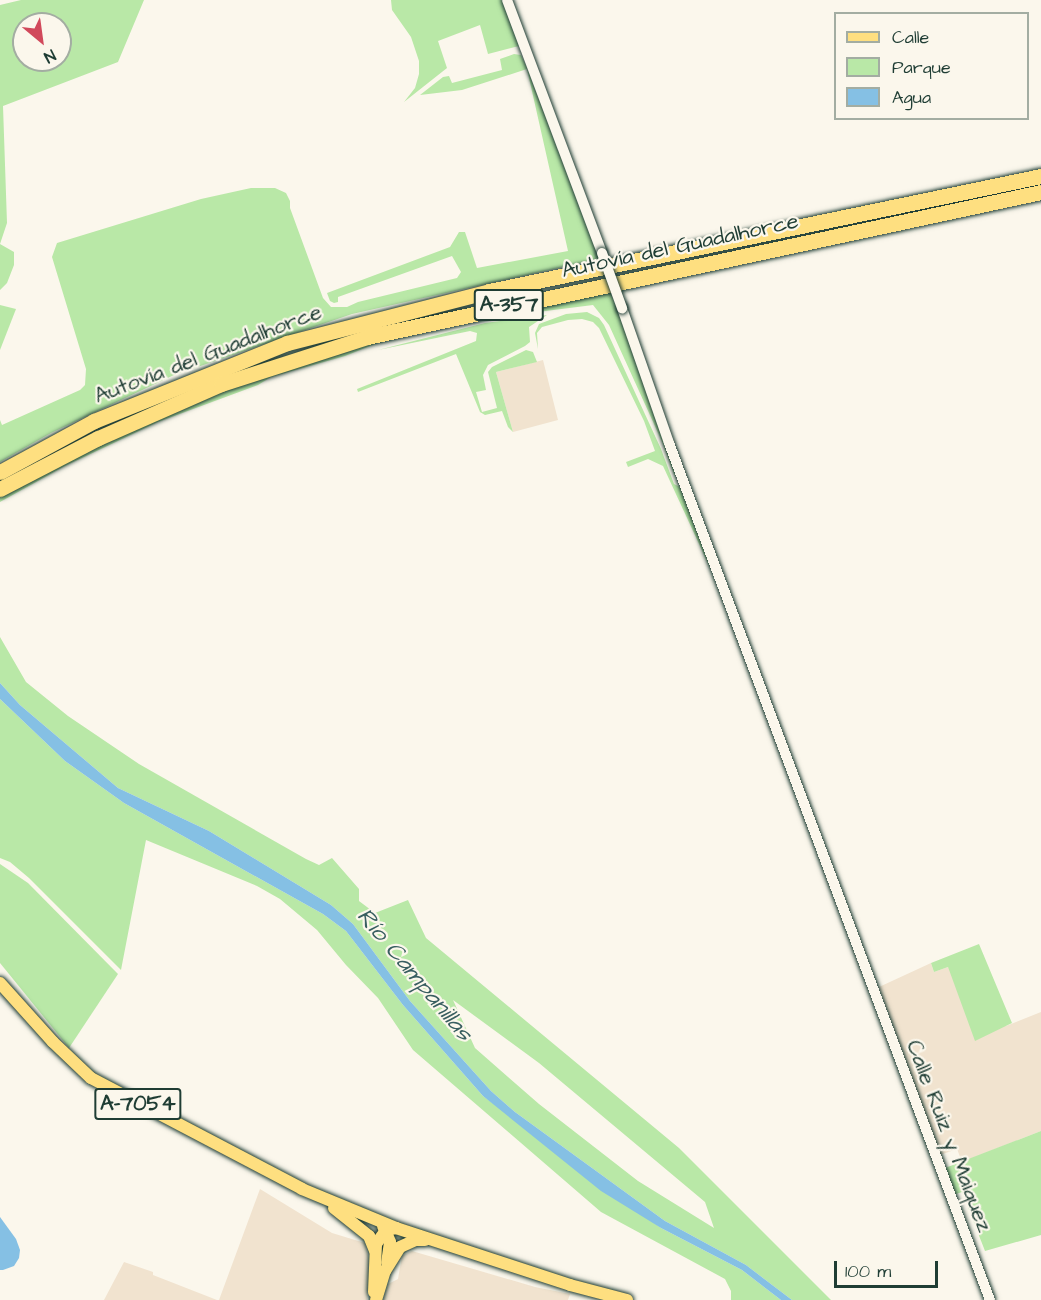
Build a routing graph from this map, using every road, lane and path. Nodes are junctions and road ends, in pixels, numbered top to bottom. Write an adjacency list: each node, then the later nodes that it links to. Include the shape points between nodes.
1 (507, 0): 14 (street, Calle Ruiz y Maiquez, bridge)
2 (1041, 176): 4 (highway, Autovía del Guadalhorce / A-357, via 489,291 287,343 94,421)
3 (1041, 192): 5 (highway, Autovía del Guadalhorce / A-357, via 367,337 221,384 98,438)
4 (0, 472)
5 (0, 489)
6 (0, 983): 7 (main road, A-7054, via 91,1078)
7 (319, 1197): 8 (main road, A-7054); 10 (main road, A-7054, via 369,1236)
8 (387, 1226): 9 (main road, A-7054); 10 (main road); 11 (main road, via 390,1242)
9 (432, 1240): 11 (main road, via 416,1240 400,1247); 13 (main road, A-7054)
10 (375, 1252): 12 (main road)
11 (385, 1271): 12 (main road)
12 (374, 1300)
13 (627, 1300)
14 (990, 1300)

